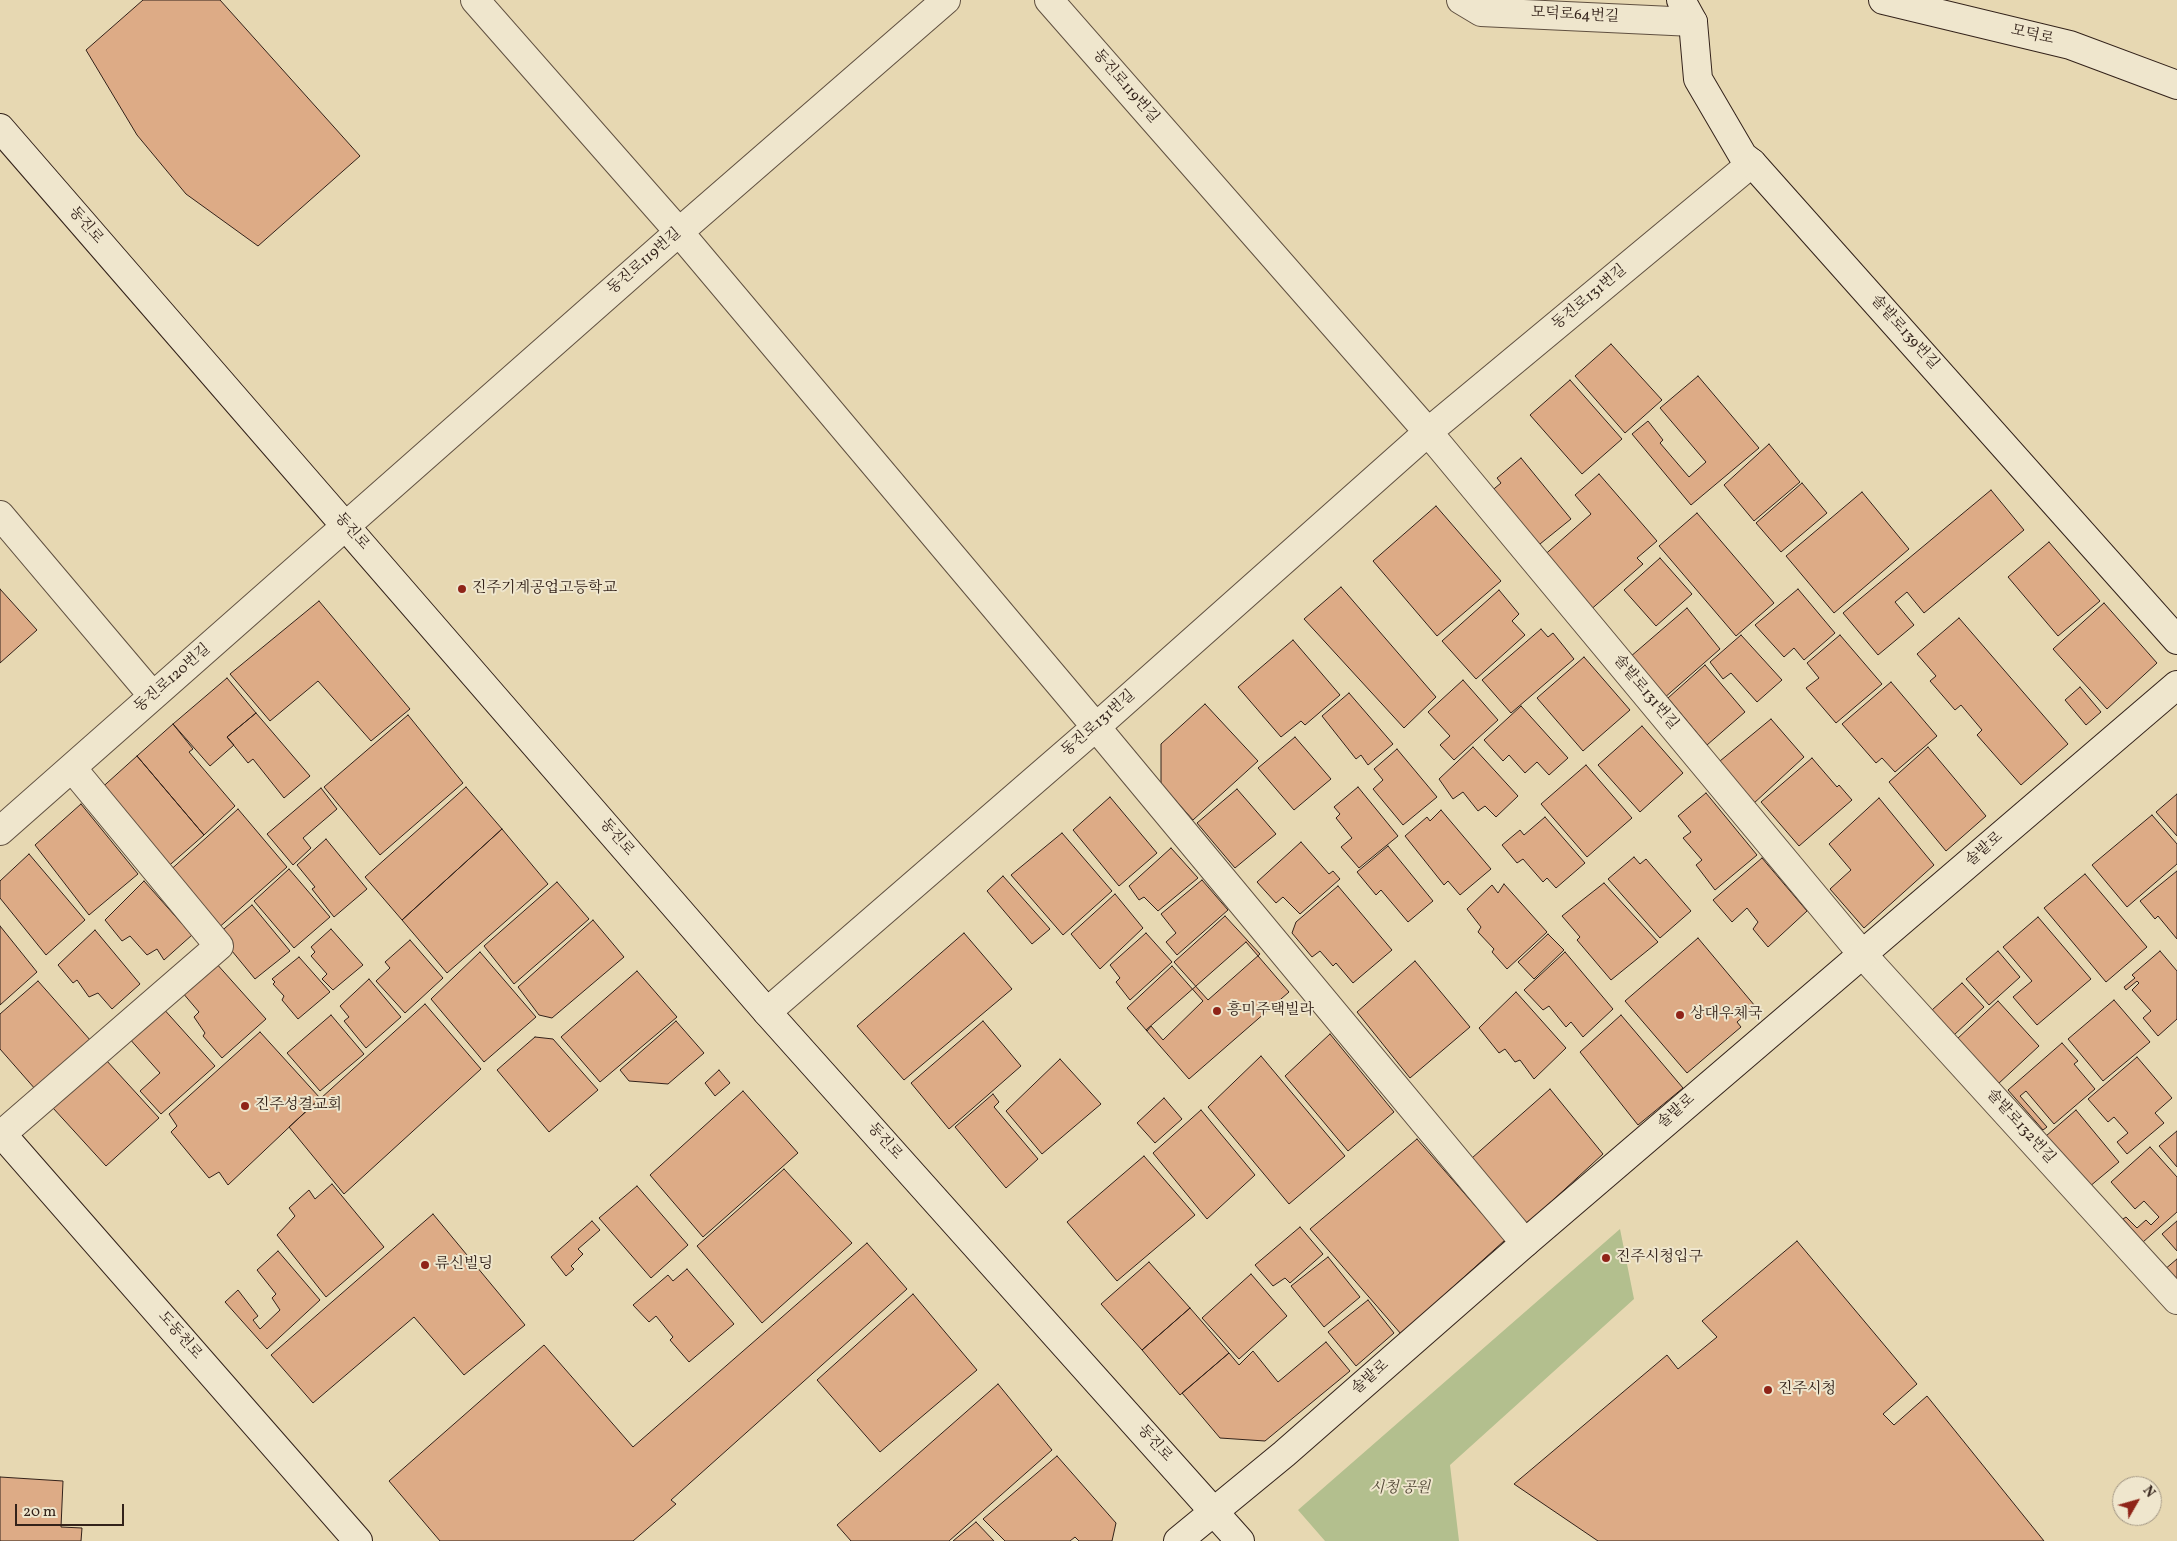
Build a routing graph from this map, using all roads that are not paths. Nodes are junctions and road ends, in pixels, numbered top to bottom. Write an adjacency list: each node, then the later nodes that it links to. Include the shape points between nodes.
1 (475, 0): 10 (street)
2 (946, 0): 10 (street, 동진로119번길)
3 (1048, 0): 11 (street, 동진로119번길)
4 (1461, 0): 6 (street, 모덕로64번길, via 1481,12)
5 (1882, 0): 7 (street, 모덕로, via 2070,45)
6 (1687, 11): 9 (street, 솔밭로139번길, via 1698,79 1743,156)
7 (2177, 85)
8 (0, 128): 13 (street, 동진로)
9 (1752, 163): 11 (street, 동진로131번길); 14 (street, 솔밭로139번길)
10 (679, 232): 13 (street, 동진로119번길); 17 (street)
11 (1428, 432): 17 (street, 동진로131번길); 20 (street, 솔밭로131번길)
12 (0, 515): 16 (street)
13 (346, 526): 16 (street, 동진로120번길); 21 (street, 동진로)
14 (2177, 640)
15 (2177, 685): 20 (street, 솔밭로)
16 (154, 696): 18 (street, 동진로120번길)
17 (1096, 728): 21 (street, 동진로131번길); 23 (street)
18 (72, 768): 19 (street, 동진로120번길); 22 (street, via 219,946)
19 (3, 824)
20 (1863, 955): 23 (street, 솔밭로); 24 (street, 솔밭로132번길)
21 (767, 1012): 25 (street, 동진로)
22 (1, 1133): 26 (street, 도동천로)
23 (1524, 1243): 25 (street, 솔밭로)
24 (2177, 1300)
25 (1215, 1512): 27 (street, 솔밭로); 28 (street, 동진로)
26 (358, 1541)
27 (1178, 1541)
28 (1240, 1541)

